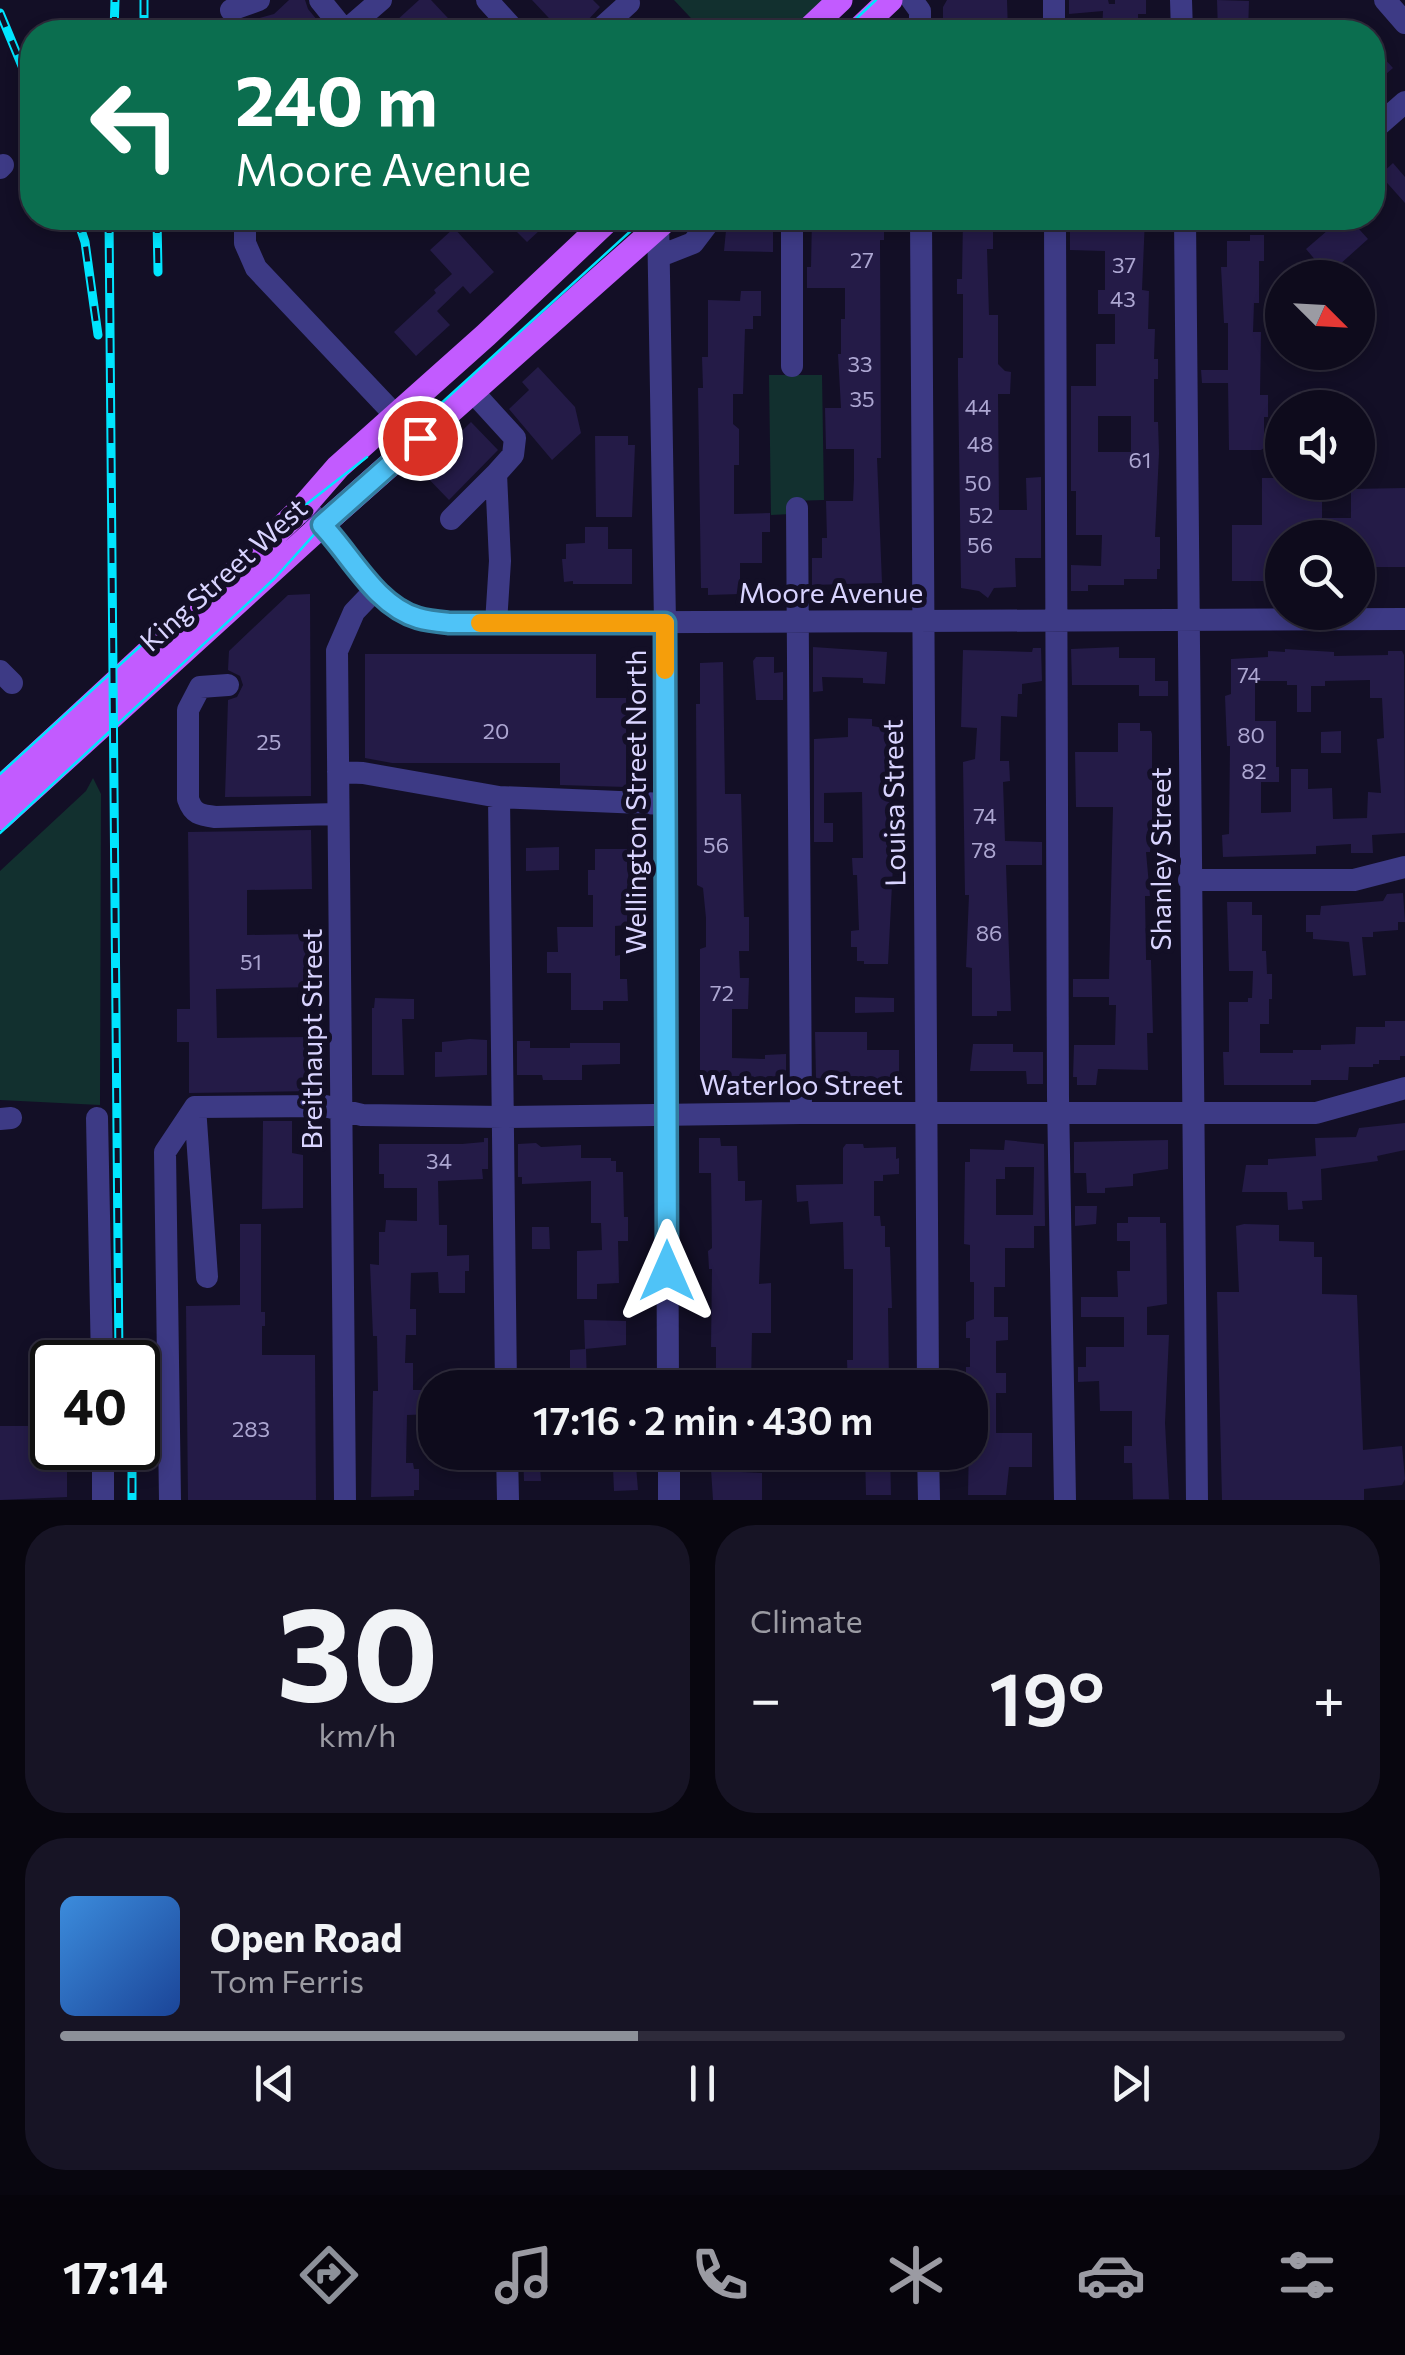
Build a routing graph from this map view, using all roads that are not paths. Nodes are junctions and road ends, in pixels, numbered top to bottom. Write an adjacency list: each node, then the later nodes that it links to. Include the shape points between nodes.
1 (259, 0): 9 (street)
2 (320, 0): 10 (street)
3 (381, 0): 11 (street)
4 (487, 0): 12 (street)
5 (840, 0): 14 (main road)
6 (890, 0): 15 (main road)
7 (1385, 0): 16 (street)
8 (629, 3): 13 (street)
9 (230, 10)
10 (337, 20)
11 (358, 20)
12 (505, 20)
13 (610, 20)
14 (819, 20)
15 (869, 20)
16 (1405, 23)
17 (1405, 102): 18 (street)
18 (1385, 120)
19 (245, 230): 31 (street, via 256,268)
20 (597, 230): 31 (main road, King Street West)
21 (651, 230): 30 (main road, King Street West)
22 (661, 230): 28 (street, Wellington Street North)
23 (703, 230): 28 (street, via 693,243)
24 (792, 230): 29 (street)
25 (920, 230): 41 (street, Louisa Street)
26 (1055, 230): 40 (street)
27 (1185, 230): 38 (street, Shanley Street)
28 (660, 256): 43 (street, Wellington Street North)
29 (792, 366)
30 (473, 392): 32 (street, via 516,438 514,455); 34 (main road, King Street West)
31 (395, 415): 34 (main road, King Street West, via 338,468)
32 (496, 474): 35 (street); 42 (street)
33 (796, 508): 39 (street)
34 (313, 516): 36 (street, Moore Avenue); 46 (main road, King Street West); 50 (main road, King Street West)
35 (452, 519)
36 (376, 589): 42 (street, Moore Avenue, via 417,618); 45 (street, Breithaupt Street, via 354,612 337,651)
37 (1405, 619): 38 (street, Moore Avenue)
38 (1190, 620): 40 (street, Moore Avenue); 52 (street, Shanley Street)
39 (798, 621): 41 (street, Moore Avenue); 43 (street, Moore Avenue); 57 (street)
40 (1056, 621): 41 (street, Moore Avenue); 58 (street)
41 (921, 622): 59 (street, Louisa Street)
42 (496, 623): 43 (street, Moore Avenue)
43 (665, 623): 48 (street, Wellington Street North)
44 (228, 686): 49 (street, via 200,687 191,700 191,808 215,817)
45 (338, 772): 47 (street); 49 (street, Breithaupt Street)
46 (0, 789)
47 (500, 797): 48 (street); 61 (street)
48 (666, 804): 60 (street, Wellington Street North)
49 (338, 814): 55 (street, Breithaupt Street)
50 (0, 818)
51 (1405, 866): 52 (street, via 1354,880)
52 (1189, 880): 56 (street, Shanley Street)
53 (1405, 1088): 56 (street, Waterloo Street, via 1316,1113)
54 (195, 1107): 55 (street, Waterloo Street); 63 (street); 73 (street, via 165,1152)
55 (341, 1110): 61 (street, Waterloo Street); 74 (street, Breithaupt Street)
56 (1192, 1112): 58 (street, Waterloo Street); 79 (street, Shanley Street)
57 (801, 1113): 59 (street, Waterloo Street); 60 (street, Waterloo Street)
58 (1058, 1113): 59 (street, Waterloo Street); 78 (street)
59 (926, 1114): 67 (street, Louisa Street)
60 (666, 1115): 61 (street, Waterloo Street); 66 (street, Wellington Street North)
61 (502, 1117): 65 (street)
62 (97, 1118): 64 (street)
63 (207, 1277)
64 (102, 1340)
65 (506, 1370)
66 (668, 1370)
67 (928, 1370)
68 (102, 1470): 72 (street)
69 (507, 1470): 75 (street)
70 (668, 1470): 76 (street)
71 (928, 1470): 77 (street)
72 (103, 1500)
73 (170, 1500)
74 (345, 1500)
75 (508, 1500)
76 (669, 1500)
77 (929, 1500)
78 (1065, 1500)
79 (1197, 1500)

